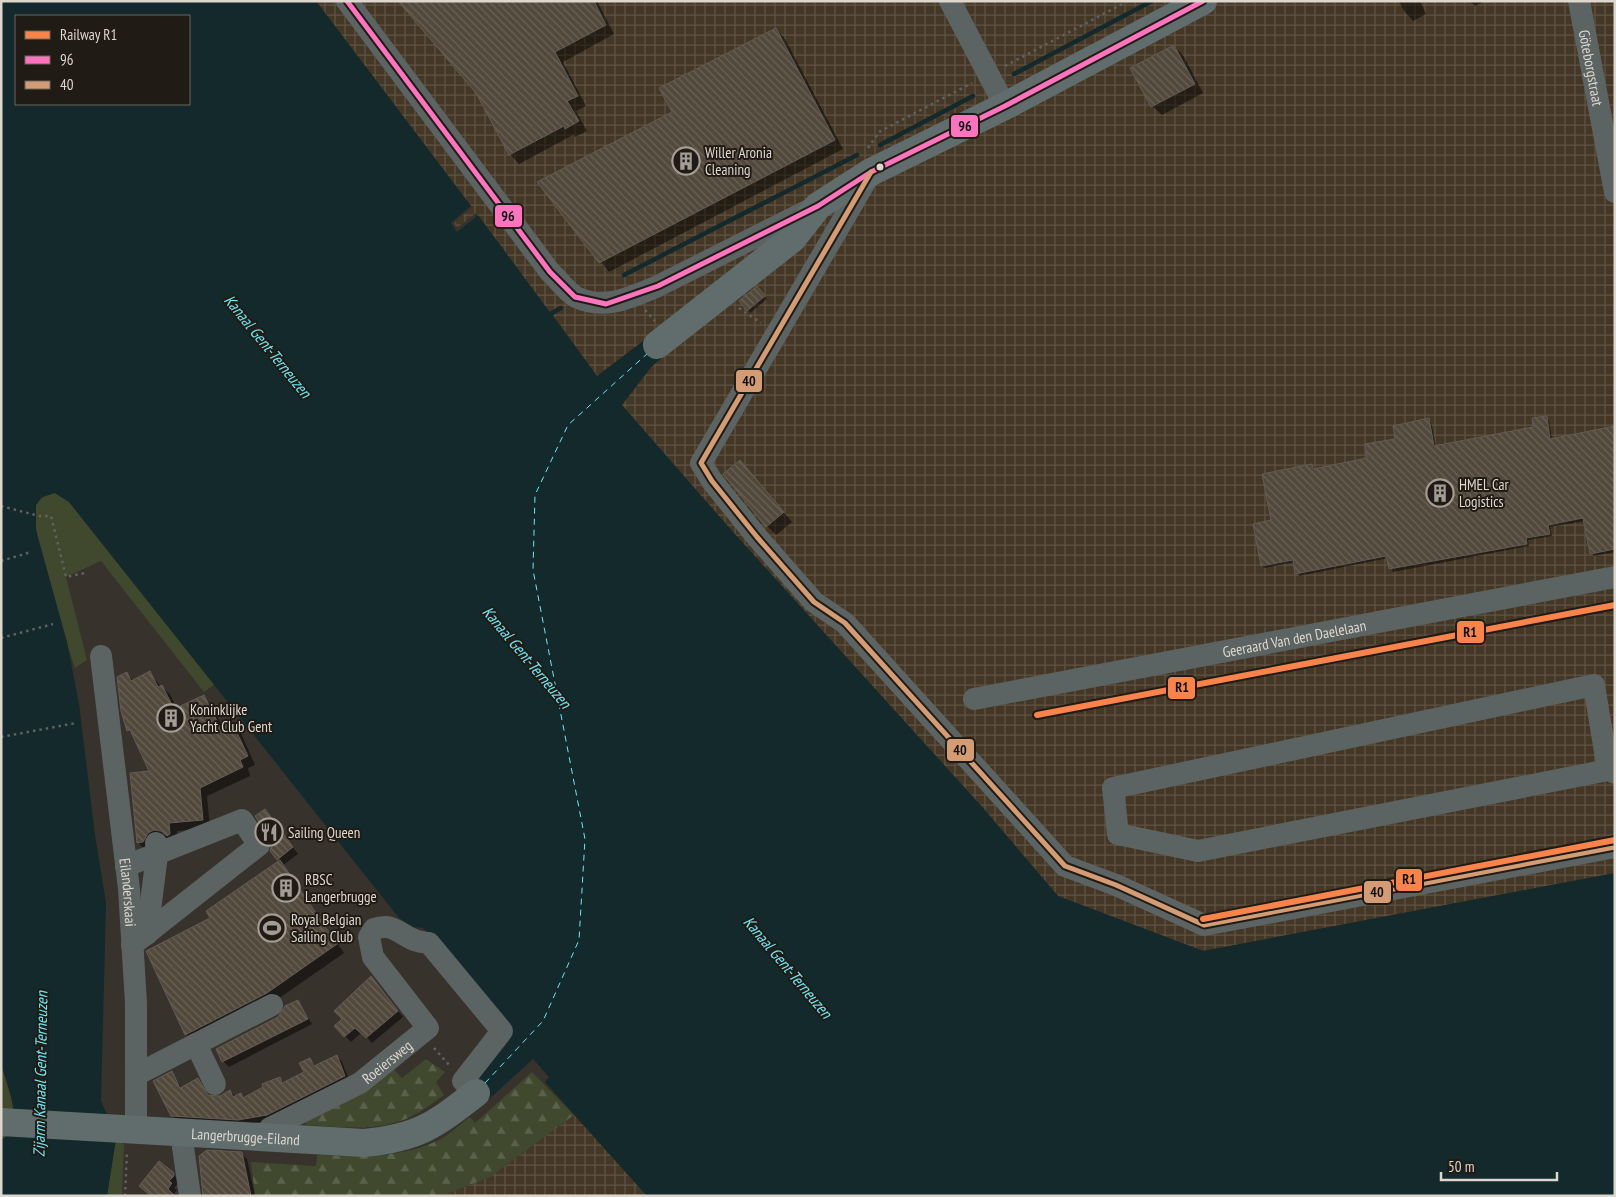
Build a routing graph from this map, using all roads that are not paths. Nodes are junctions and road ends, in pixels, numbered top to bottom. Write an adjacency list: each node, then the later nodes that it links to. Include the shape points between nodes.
1 (347, 1): 8 (street, via 550,272 575,296 606,304 633,296)
2 (950, 1): 5 (street)
3 (1203, 1): 5 (main road)
4 (1579, 1): 7 (street, Göteborgstraat)
5 (1005, 106): 6 (main road)
6 (869, 162): 8 (main road); 14 (street, via 777,332 701,463 712,482 814,602 845,622 1065,866 1204,925)
7 (1615, 192)
8 (818, 206): 9 (main road, via 792,239)
9 (657, 345)
10 (1615, 577): 12 (street, Geeraard Van den Daelelaan)
11 (101, 656): 16 (street, Eilanderskaai)
12 (974, 698)
13 (1611, 772): 13 (street, via 1198,852 1118,834 1113,788 1594,685)
14 (1615, 847)
15 (156, 848): 16 (street); 17 (street); 17 (street, via 242,820 259,845)
16 (126, 866): 17 (street, Eilanderskaai)
17 (140, 939): 20 (street, Eilanderskaai)
18 (272, 1005): 19 (street)
19 (196, 1044): 20 (street); 21 (street)
20 (136, 1075): 24 (street, Eilanderskaai)
21 (215, 1084)
22 (470, 1087): 26 (main road, Langerbrugge-Eiland, via 447,1116 421,1132 391,1140 364,1143); 26 (street, Roeiersweg, via 502,1031 429,943 413,940 390,926 382,926 374,929 369,937 373,957 428,1028 360,1083 270,1128)
23 (7, 1123): 24 (main road, Langerbrugge-Eiland)
24 (126, 1129): 25 (main road, Langerbrugge-Eiland)
25 (181, 1134): 26 (main road, Langerbrugge-Eiland); 27 (street)
26 (270, 1138)
27 (190, 1196)

